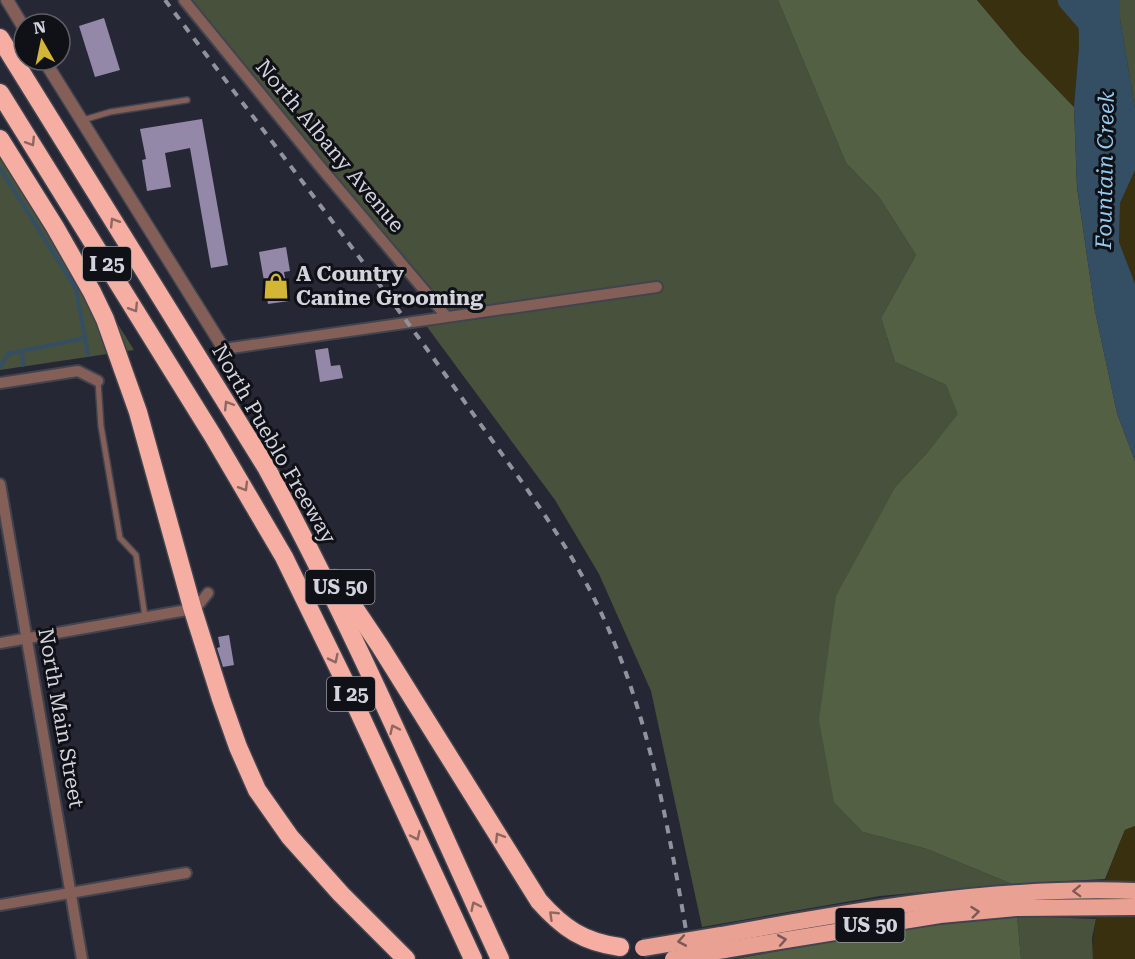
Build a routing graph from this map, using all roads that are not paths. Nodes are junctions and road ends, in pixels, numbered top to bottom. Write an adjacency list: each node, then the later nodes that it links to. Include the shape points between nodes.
1 (184, 0): 9 (street, North Albany Avenue)
2 (0, 38): 14 (highway, North Pueblo Freeway / I 25, one-way to 2)
3 (52, 72): 6 (street)
4 (0, 93): 30 (highway, I 25, one-way to 30, via 284,557)
5 (187, 100): 6 (lane)
6 (82, 120): 10 (street)
7 (0, 139): 16 (highway, via 55,227 105,319 138,412)
8 (657, 287): 9 (street)
9 (446, 316): 10 (street)
10 (224, 349)
11 (98, 381): 12 (street, via 78,371); 17 (lane, via 101,426 120,538 136,555)
12 (0, 383)
13 (0, 484): 18 (street, North Main Street)
14 (300, 528): 27 (highway, US 50, one-way to 14, via 582,937 539,901 380,646); 31 (highway, North Pueblo Freeway / I 25, one-way to 14)
15 (208, 593): 16 (street)
16 (192, 607): 17 (street); 29 (highway, via 238,747 257,790 290,837)
17 (145, 617): 18 (street)
18 (28, 638): 19 (street); 22 (street, North Main Street)
19 (0, 643)
20 (186, 873): 22 (street)
21 (1135, 891): 23 (highway, US 50, one-way to 23, via 1099,890)
22 (71, 893): 24 (street); 28 (street, North Main Street)
23 (1014, 900): 25 (highway, US 50); 26 (highway, US 50, via 884,923)
24 (0, 905)
25 (1135, 907)
26 (723, 942): 27 (highway, US 50, one-way to 27, bridge); 32 (highway, US 50, bridge)
27 (620, 947)
28 (82, 959)
29 (406, 959)
30 (473, 959)
31 (500, 959)
32 (673, 959)

